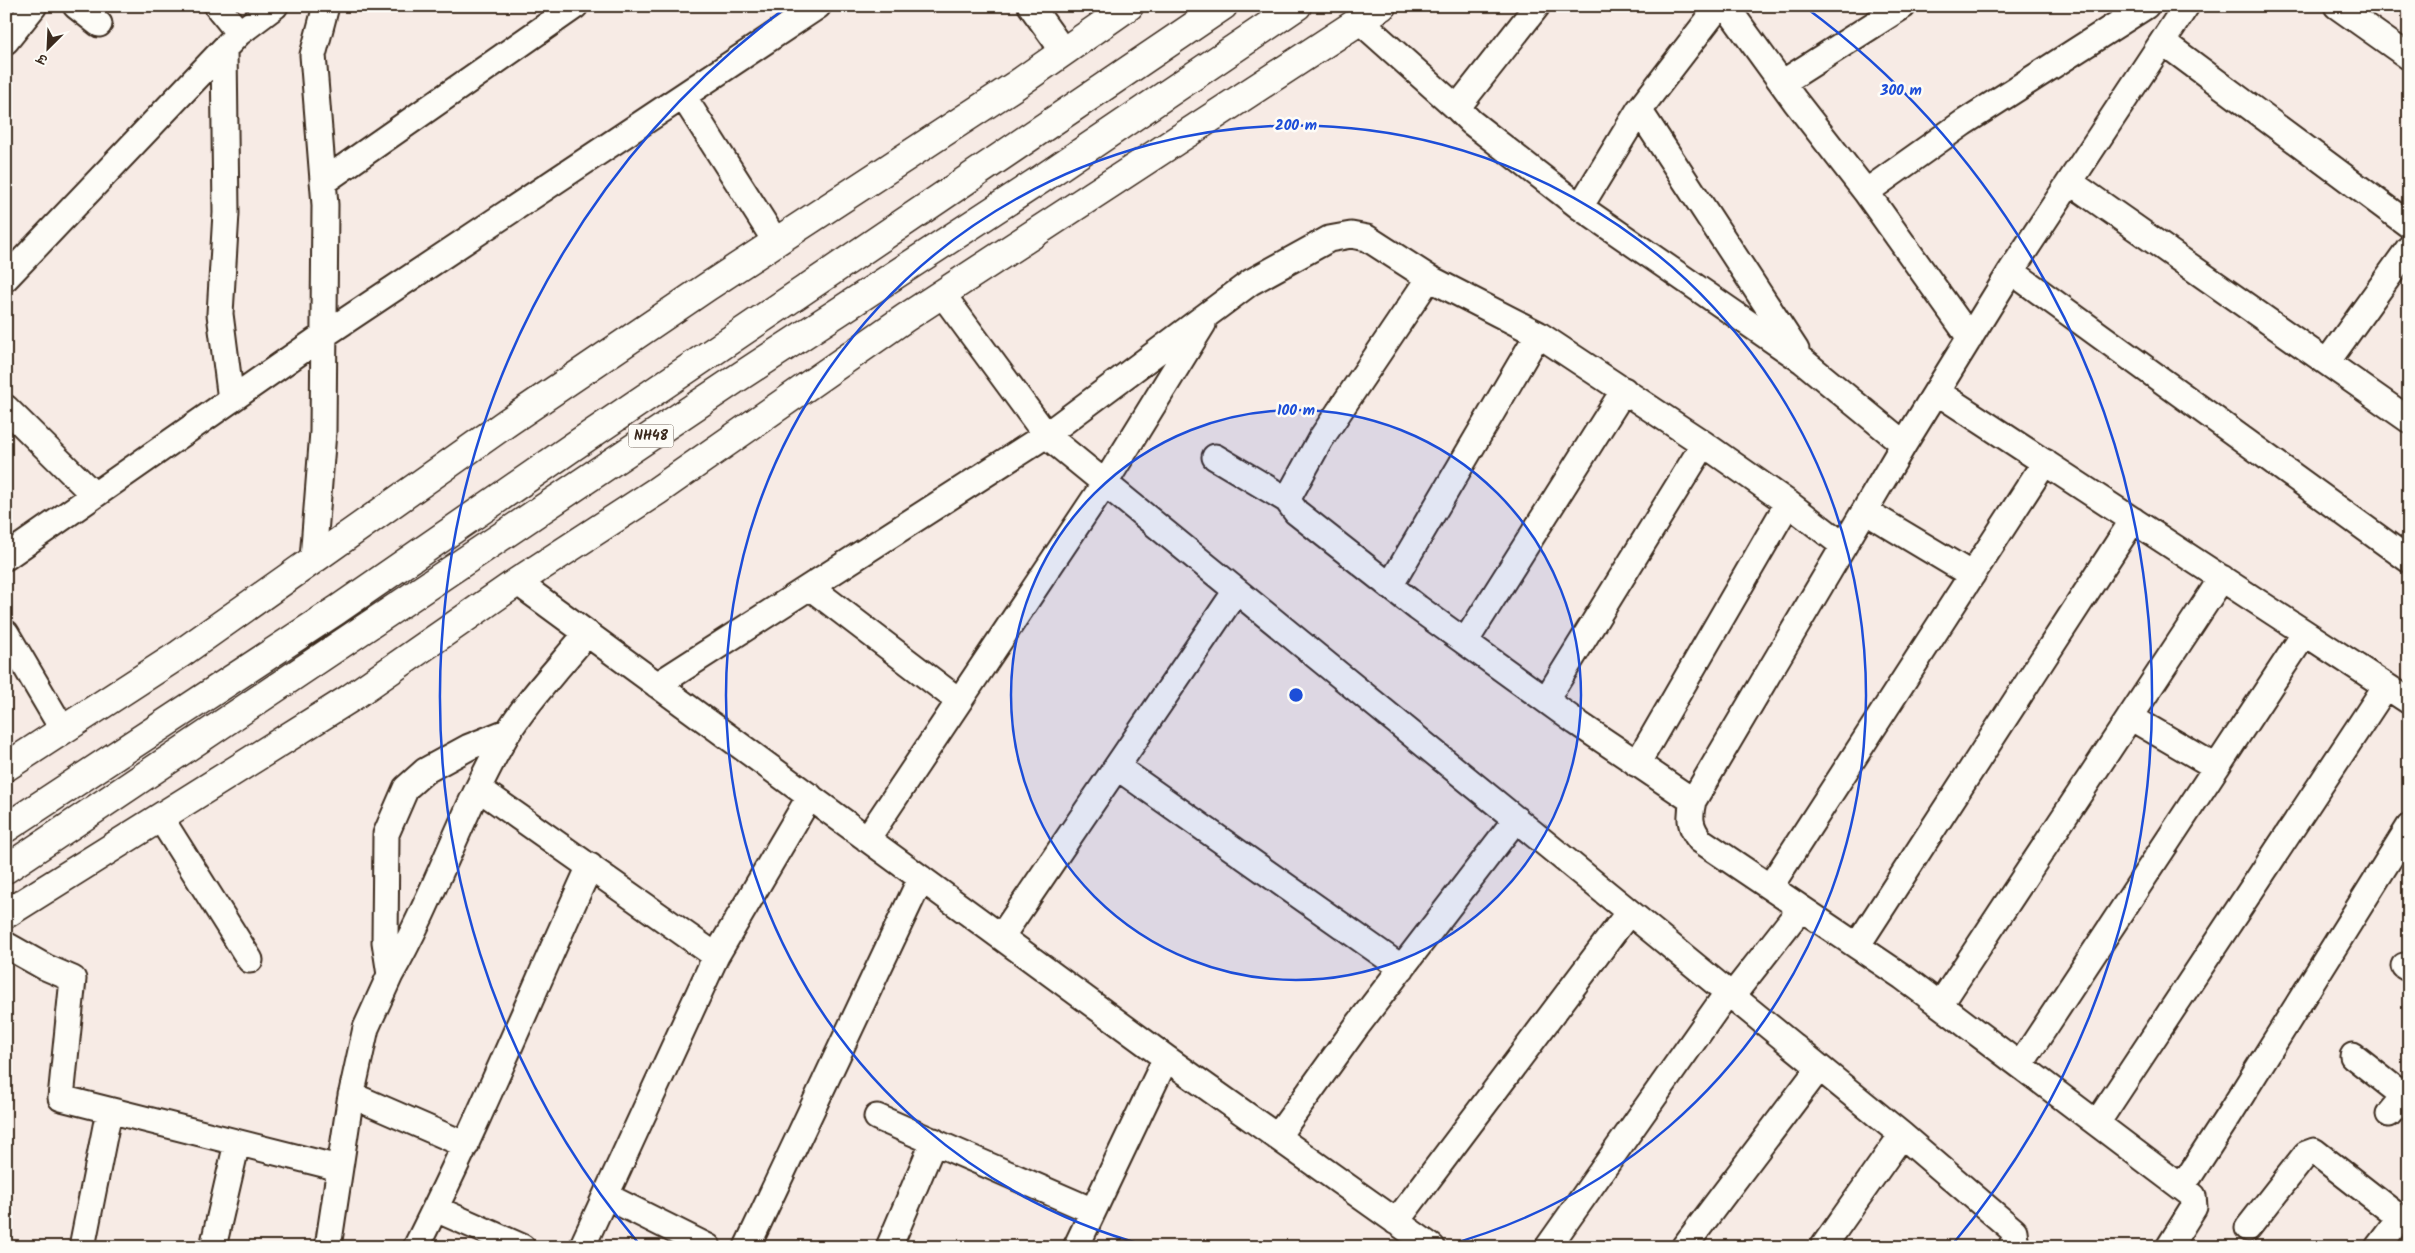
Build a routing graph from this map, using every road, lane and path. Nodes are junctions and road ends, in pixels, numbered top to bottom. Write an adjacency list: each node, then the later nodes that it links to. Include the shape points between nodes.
1 (34, 6): 21 (street)
2 (76, 6): 20 (street)
3 (217, 6): 22 (street)
4 (276, 6): 22 (street)
5 (326, 6): 30 (street, via 313,55)
6 (574, 6): 30 (street)
7 (818, 6): 27 (street)
8 (1031, 6): 24 (street)
9 (1128, 6): 24 (main road)
10 (1223, 6): 95 (main road, NH48, via 337,610)
11 (1297, 6): 98 (main road, NH48, via 1043,178 736,378)
12 (1537, 6): 28 (street)
13 (1719, 6): 29 (street)
14 (1726, 6): 26 (street)
15 (1903, 6): 26 (street)
16 (2146, 6): 32 (street, via 1963,123)
17 (2186, 6): 23 (street)
18 (2337, 6): 25 (street)
19 (1371, 14): 28 (street); 40 (main road)
20 (98, 24)
21 (6, 41)
22 (231, 41): 38 (street); 49 (street, via 220,314)
23 (2163, 42): 31 (street); 34 (street)
24 (1064, 52): 35 (main road)
25 (2409, 57)
26 (1782, 83): 32 (street)
27 (683, 96): 35 (street); 43 (street)
28 (1457, 108): 33 (street)
29 (1639, 110): 33 (street); 45 (street)
30 (323, 182): 43 (street)
31 (2070, 182): 37 (street); 46 (street)
32 (1866, 192): 44 (street)
33 (1580, 207): 45 (street)
34 (2409, 225)
35 (776, 242): 65 (main road, via 508,422)
36 (2409, 248): 46 (street)
37 (2011, 270): 44 (street); 66 (street)
38 (6, 278)
39 (1428, 278): 41 (street, via 1367,238 1351,235 1329,239 1251,282); 42 (street); 59 (street, via 1320,440)
40 (943, 296): 52 (street); 69 (main road, via 905,318 657,491)
41 (1210, 313): 52 (street); 57 (street)
42 (1538, 334): 47 (street); 70 (street)
43 (324, 335): 49 (street); 65 (street, via 323,432)
44 (1970, 338): 48 (street)
45 (1803, 361): 54 (street)
46 (2327, 362): 51 (street)
47 (1624, 390): 53 (street); 76 (street)
48 (1937, 392): 54 (street); 56 (street)
49 (231, 400): 58 (street)
50 (6, 408): 58 (street)
51 (2409, 420)
52 (1046, 435): 57 (street); 71 (street)
53 (1704, 444): 60 (street); 79 (street)
54 (1904, 444): 61 (street)
55 (1215, 456): 59 (street)
56 (2045, 462): 62 (street); 67 (street)
57 (1105, 483): 72 (street); 80 (street)
58 (94, 495): 64 (street)
59 (1287, 500): 70 (street, via 1296,512)
60 (1788, 503): 63 (street); 85 (street)
61 (1865, 511): 63 (street); 67 (street)
62 (2133, 520): 68 (street); 106 (street)
63 (1844, 546): 91 (street)
64 (6, 556)
65 (313, 559): 83 (main road, via 180,654)
66 (2409, 560)
67 (1972, 575): 100 (street)
68 (2222, 578): 75 (street); 82 (street)
69 (517, 582): 74 (street); 92 (main road, via 349,699)
70 (1390, 586): 76 (street)
71 (810, 587): 77 (street); 80 (street)
72 (1236, 590): 87 (street); 93 (street)
73 (6, 633): 83 (street)
74 (587, 633): 77 (street); 84 (street)
75 (2305, 633): 78 (street); 88 (street)
76 (1465, 642): 79 (street)
77 (657, 685): 90 (street)
78 (2386, 686): 81 (street); 121 (street)
79 (1546, 700): 85 (street)
80 (959, 701): 96 (street)
81 (2409, 701)
82 (2130, 717): 88 (street); 112 (street)
83 (63, 730): 86 (main road)
84 (509, 731): 89 (street); 110 (street, via 469,747 425,771 406,788 386,834 385,942)
85 (1637, 764): 91 (street)
86 (6, 766)
87 (1117, 767): 104 (street); 109 (street)
88 (2216, 767): 115 (street)
89 (478, 788): 97 (street); 110 (street, via 409,943)
90 (810, 796): 96 (street); 107 (street)
91 (1692, 801): 100 (street, via 1689,815 1692,829 1700,840)
92 (160, 817): 103 (main road); 108 (street)
93 (1516, 819): 102 (street); 109 (street)
94 (2409, 827): 128 (street, via 2229,1115)
95 (6, 828)
96 (868, 839): 99 (street)
97 (590, 866): 107 (street); 126 (street)
98 (6, 869)
99 (921, 878): 104 (street); 143 (street)
100 (1770, 887): 101 (street)
101 (1801, 908): 106 (street); 111 (street)
102 (1629, 912): 111 (street); 133 (street)
103 (6, 914)
104 (1001, 937): 114 (street)
105 (6, 945): 119 (street, via 73,979 61,1098)
106 (1857, 946): 112 (street)
107 (716, 956): 129 (street)
108 (250, 960)
109 (1402, 968): 123 (street)
110 (390, 976): 117 (street, via 366,1028)
111 (1730, 994): 116 (street); 147 (street)
112 (1940, 1004): 115 (street)
113 (2353, 1056): 118 (street)
114 (1166, 1058): 123 (street); 131 (street)
115 (2020, 1065): 121 (street)
116 (1820, 1068): 122 (street); 148 (street)
117 (351, 1095): 126 (street); 127 (street)
118 (2401, 1100)
119 (110, 1110): 125 (street); 136 (street)
120 (877, 1117): 124 (street)
121 (2097, 1123): 128 (street)
122 (1902, 1135): 135 (street); 149 (street)
123 (1277, 1137): 133 (street)
124 (934, 1141): 131 (street); 144 (street)
125 (237, 1143): 127 (street); 137 (street)
126 (466, 1145): 130 (street)
127 (339, 1168): 138 (street)
128 (2180, 1185): 151 (street, via 2193,1196 2194,1207)
129 (606, 1196): 141 (street); 142 (street)
130 (436, 1209): 139 (street); 140 (street)
131 (1093, 1211): 145 (street)
132 (2405, 1221): 134 (street, via 2314,1151 2306,1154); 152 (street)
133 (1396, 1222): 146 (street)
134 (2248, 1228)
135 (2013, 1239): 150 (street)
136 (82, 1247)
137 (213, 1247)
138 (328, 1247)
139 (416, 1247)
140 (522, 1247)
141 (582, 1247)
142 (708, 1247)
143 (746, 1247)
144 (889, 1247)
145 (1076, 1247)
146 (1432, 1247)
147 (1548, 1247)
148 (1684, 1247)
149 (1823, 1247)
150 (2034, 1247)
151 (2169, 1247)
152 (2378, 1247)

